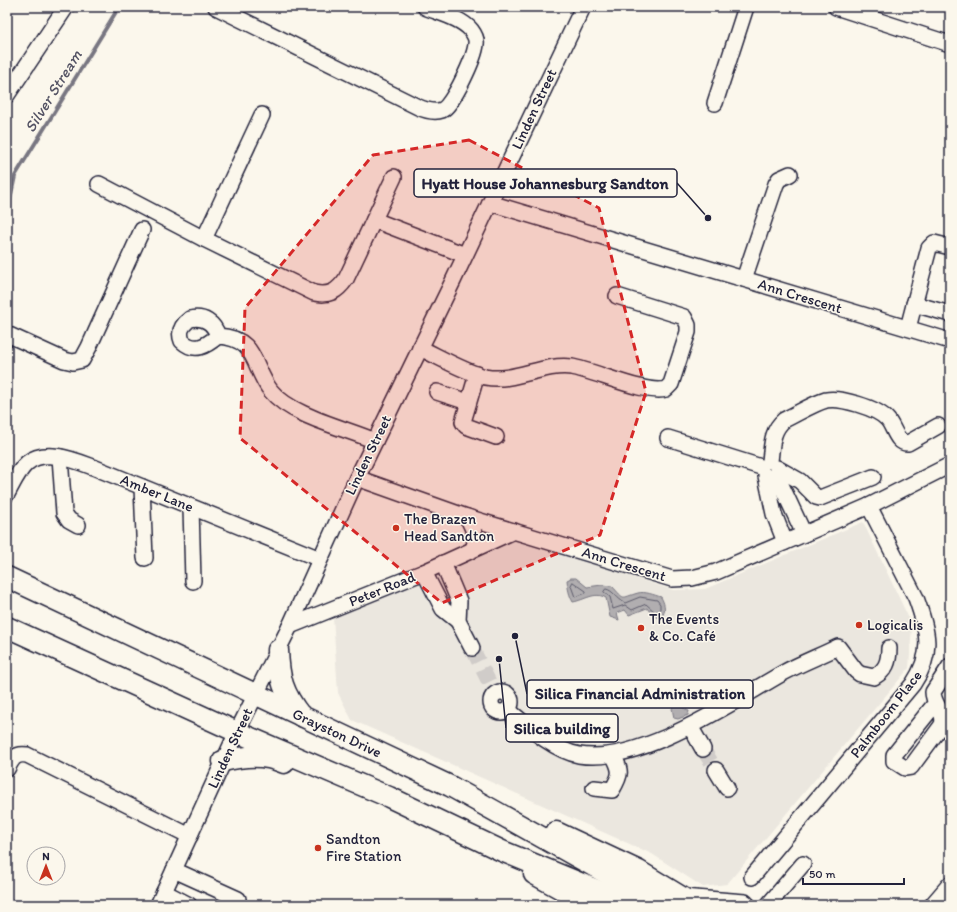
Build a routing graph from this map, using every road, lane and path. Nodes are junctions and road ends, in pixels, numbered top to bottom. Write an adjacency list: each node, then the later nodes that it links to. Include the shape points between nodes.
1 (66, 7): 8 (street)
2 (216, 7): 3 (street, via 418,107 434,112 448,106 456,93 476,49 476,39 471,29)
3 (425, 7)
4 (582, 7): 14 (street, Linden Street)
5 (746, 7): 9 (street)
6 (836, 7): 7 (street)
7 (950, 44)
8 (7, 95)
9 (715, 103)
10 (262, 115): 17 (street)
11 (790, 174): 20 (street, via 779,179 776,184)
12 (394, 177): 15 (street)
13 (99, 184): 17 (street)
14 (490, 203): 19 (street, Linden Street); 20 (street, Ann Crescent)
15 (374, 220): 17 (street, via 346,279 334,292 323,295 314,293); 19 (street)
16 (142, 230): 25 (street, via 82,360 64,360)
17 (204, 239)
18 (950, 247): 22 (street, via 938,243 930,246)
19 (465, 255): 28 (street, Linden Street)
20 (744, 280): 24 (street, Ann Crescent)
21 (617, 296): 29 (street, via 684,317 687,321 688,332 671,384 666,389 652,390 585,370 565,367 545,368 503,378)
22 (914, 304): 23 (street); 24 (street)
23 (950, 314)
24 (908, 328): 27 (street, Ann Crescent)
25 (7, 334)
26 (218, 336): 35 (street, via 238,340 248,347 272,391 290,407)
27 (950, 341)
28 (420, 348): 29 (street); 35 (street, Linden Street)
29 (477, 374): 31 (street)
30 (437, 392): 31 (street)
31 (468, 402): 33 (street, via 463,422 466,426)
32 (938, 426): 38 (street, via 904,444 900,442 890,421 879,412 840,400 826,400 779,424 773,434)
33 (496, 437)
34 (668, 438): 38 (street)
35 (375, 441): 40 (street, Linden Street)
36 (60, 457): 41 (street, Amber Lane); 42 (street, Amber Lane, via 40,457 31,460 20,472); 46 (street, via 64,513 69,520)
37 (950, 465): 43 (street, Ann Crescent)
38 (770, 469): 39 (street, via 800,481 820,498); 48 (street); 49 (street, via 774,514)
39 (873, 477)
40 (357, 478): 45 (street, Ann Crescent); 52 (street, Linden Street)
41 (142, 487): 44 (street, Amber Lane); 51 (street)
42 (7, 494)
43 (869, 506): 48 (street, Ann Crescent); 82 (street, Palmboom Place, via 921,612 928,642 924,666 913,684)
44 (192, 507): 52 (street, Amber Lane); 56 (street)
45 (467, 517): 47 (street, Ann Crescent); 50 (street, via 475,537)
46 (78, 525)
47 (514, 532): 49 (street, Ann Crescent, via 672,579 692,578 716,572); 50 (street, Peter Road)
48 (804, 534): 49 (street, Ann Crescent)
49 (785, 542)
50 (473, 549): 53 (street, Peter Road)
51 (145, 558)
52 (320, 559): 59 (street, Linden Street)
53 (443, 563): 54 (street, Peter Road); 57 (street, via 459,601)
54 (424, 572): 57 (street, via 443,610); 59 (street, Peter Road)
55 (7, 577): 65 (main road, Grayston Drive)
56 (193, 581)
57 (458, 621): 60 (street)
58 (7, 626): 69 (main road, Grayston Drive)
59 (290, 626): 62 (street, Linden Street)
60 (472, 648)
61 (889, 648): 68 (street, via 887,665 874,677 856,671 838,647 785,672)
62 (278, 650): 65 (street, Linden Street); 67 (main road, via 282,686 289,701)
63 (950, 666): 66 (street, via 933,692)
64 (493, 690): 71 (street, via 510,697 511,704 508,710 563,749 578,755)
65 (256, 695): 67 (main road, Grayston Drive); 69 (street, Linden Street)
66 (935, 704)
67 (301, 716): 75 (main road, Grayston Drive)
68 (690, 726): 70 (street); 71 (street, via 629,752)
69 (236, 732): 72 (street, Linden Street); 78 (main road, Grayston Drive)
70 (704, 749)
71 (613, 755): 76 (street, via 620,767 619,779 612,790)
72 (223, 761): 78 (main road, via 255,756 277,760 328,780); 79 (street, Linden Street)
73 (7, 770): 79 (street, via 13,758 20,754 27,755)
74 (716, 770): 77 (street)
75 (450, 786): 84 (main road, Grayston Drive); 87 (main road, via 612,857)
76 (594, 788)
77 (727, 788)
78 (389, 797): 84 (main road, Grayston Drive, via 502,851)
79 (190, 836): 81 (street, Linden Street)
80 (803, 864): 92 (street)
81 (174, 870): 85 (street, Linden Street); 86 (street)
82 (752, 877)
83 (950, 884): 93 (street)
84 (596, 888): 90 (main road, Grayston Drive); 91 (main road, Grayston Drive)
85 (161, 898): 89 (street)
86 (238, 899)
87 (688, 901): 88 (street)
88 (745, 904)
89 (189, 905)
90 (633, 905)
91 (659, 905)
92 (768, 905)
93 (932, 905)

